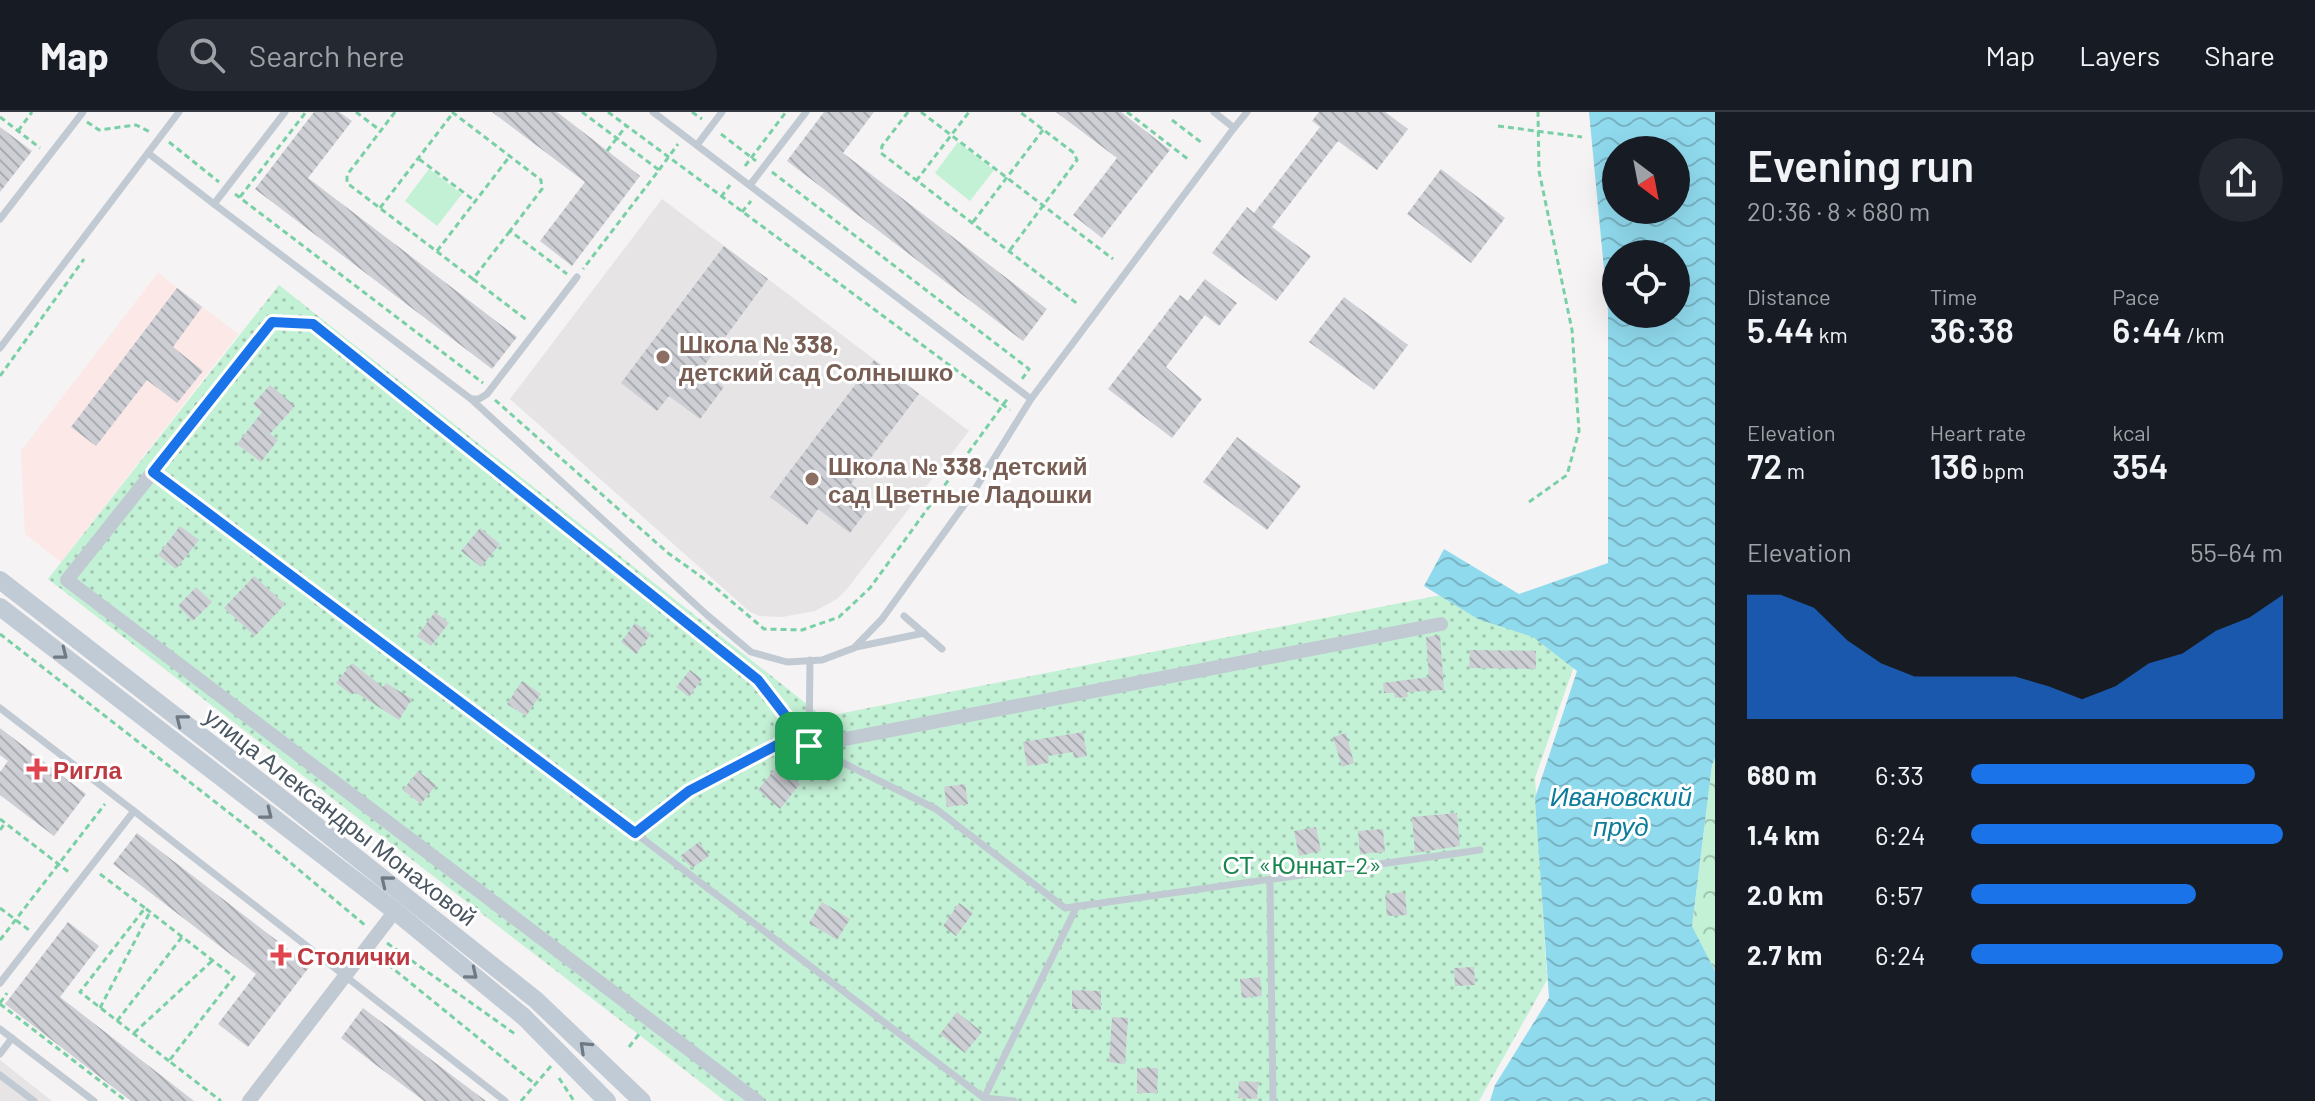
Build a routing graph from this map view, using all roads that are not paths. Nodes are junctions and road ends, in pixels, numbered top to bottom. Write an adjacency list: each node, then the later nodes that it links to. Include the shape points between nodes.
1 (83, 112): 14 (lane)
2 (179, 112): 11 (lane)
3 (285, 112): 13 (lane)
4 (653, 112): 10 (lane)
5 (722, 112): 10 (lane)
6 (806, 112): 12 (lane)
7 (1214, 112): 9 (lane)
8 (1247, 112): 9 (lane)
9 (1234, 128): 18 (lane)
10 (697, 145): 12 (lane)
11 (148, 153): 13 (lane); 16 (lane)
12 (750, 185): 18 (lane)
13 (214, 204): 17 (lane)
14 (0, 219)
15 (571, 275): 17 (lane, via 487,394)
16 (0, 348)
17 (471, 399): 27 (lane, via 751,652 787,662)
18 (1031, 399): 25 (lane, via 972,494 882,619)
19 (153, 472): 29 (street, via 272,322 313,324 758,680); 31 (lane); 49 (street, via 67,580)
20 (0, 580): 48 (main road, улица Александры Монаховой, one-way to 20, via 536,1000)
21 (0, 607): 35 (main road, улица Александры Монаховой, one-way to 35)
22 (904, 616): 24 (lane)
23 (1441, 624): 29 (street)
24 (924, 633): 25 (lane); 26 (lane)
25 (854, 648): 27 (lane)
26 (942, 649)
27 (810, 660): 29 (lane)
28 (0, 708): 30 (lane)
29 (809, 746): 31 (lane, via 777,745 689,791); 34 (lane, via 936,809 1065,908)
30 (134, 811): 36 (lane); 37 (lane)
31 (635, 833): 42 (lane)
32 (1480, 850): 33 (lane)
33 (1270, 881): 34 (lane); 51 (lane)
34 (1077, 906): 42 (lane)
35 (395, 911): 36 (street); 47 (main road, улица Александры Монаховой, one-way to 47, via 524,1017)
36 (345, 975): 45 (street); 46 (lane)
37 (0, 983)
38 (0, 1029): 39 (lane)
39 (12, 1038): 40 (lane); 44 (lane)
40 (0, 1054)
41 (0, 1075): 43 (lane)
42 (984, 1098): 50 (lane)
43 (34, 1101)
44 (94, 1101)
45 (249, 1101)
46 (505, 1101)
47 (607, 1101)
48 (642, 1101)
49 (757, 1101)
50 (1014, 1101)
51 (1273, 1101)

